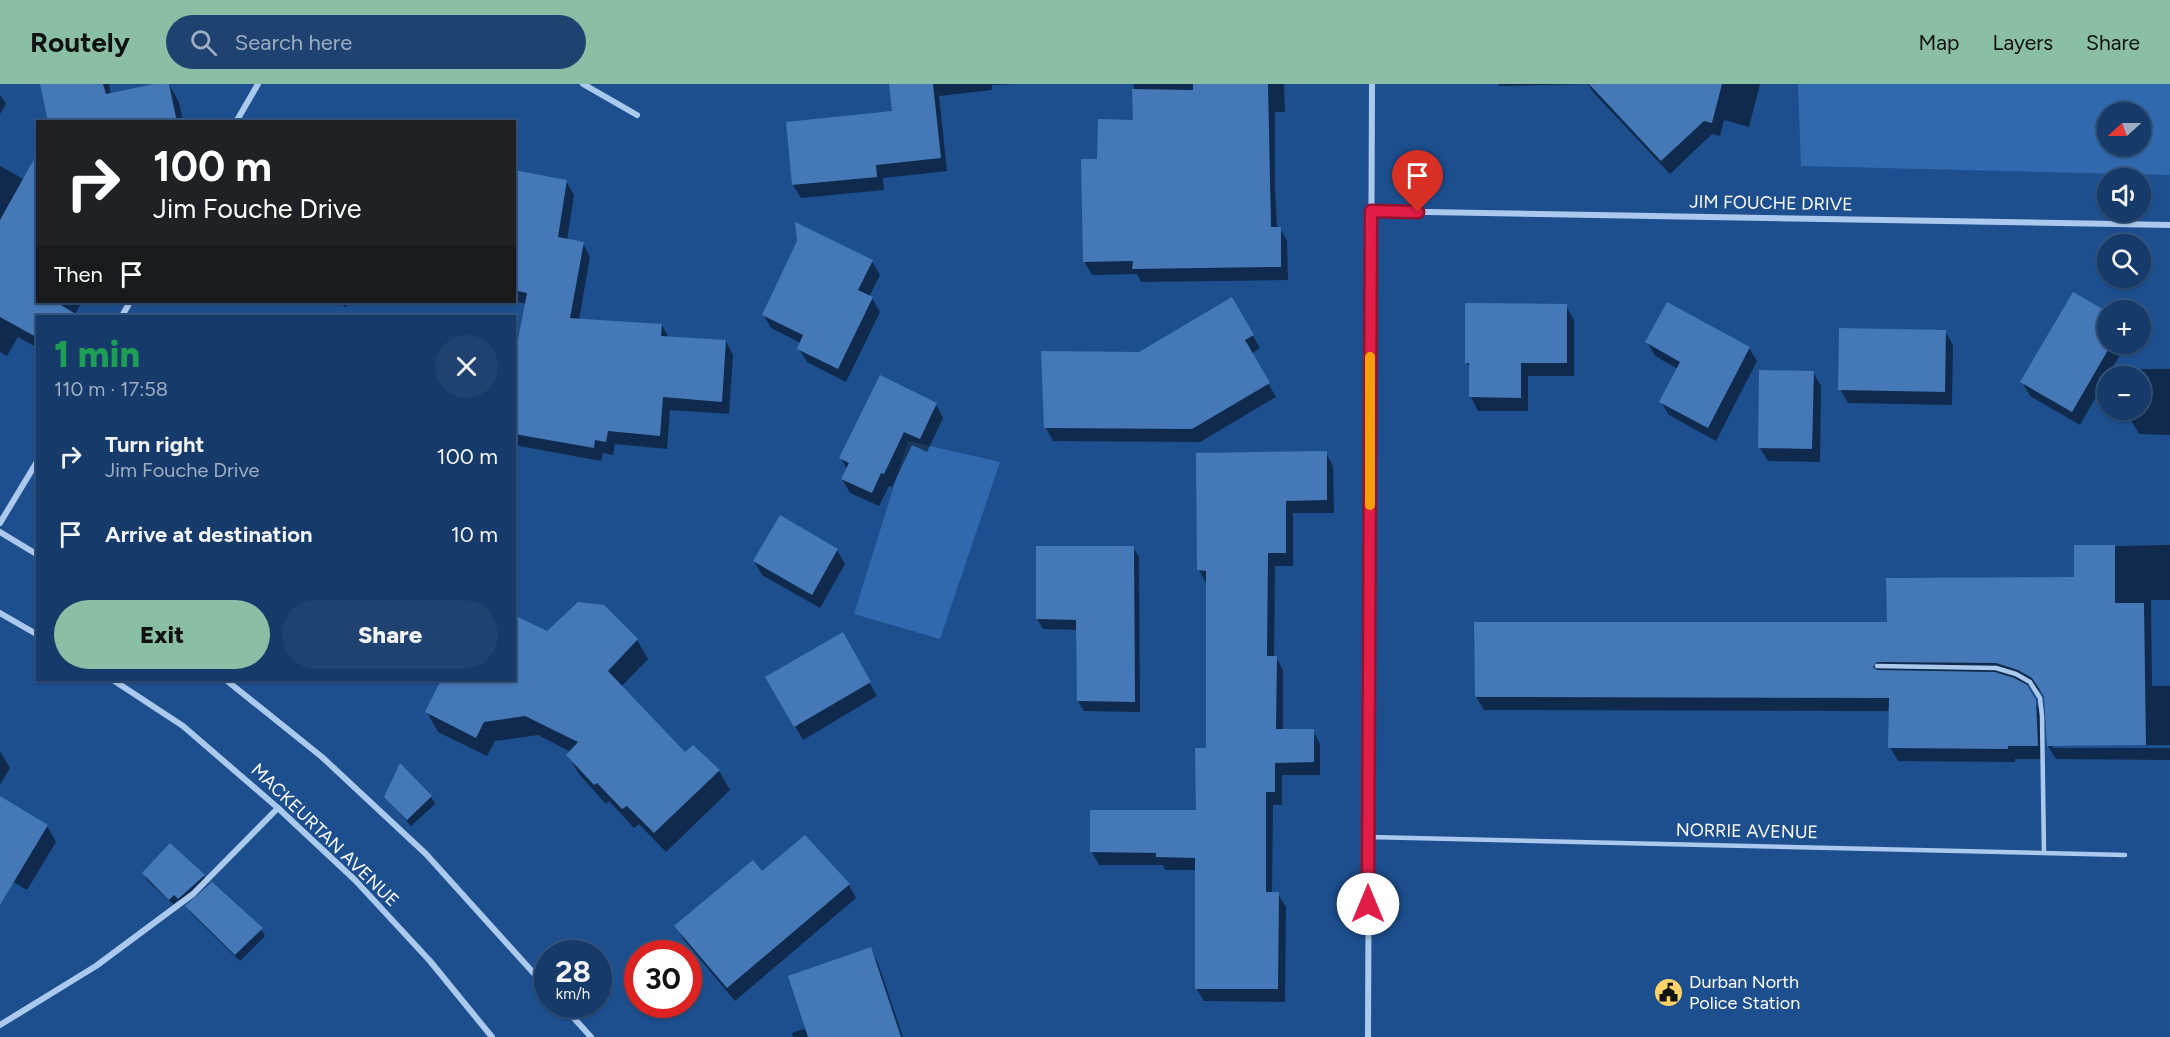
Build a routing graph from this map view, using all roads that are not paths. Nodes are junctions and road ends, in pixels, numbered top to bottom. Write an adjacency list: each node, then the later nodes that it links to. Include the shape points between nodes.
1 (258, 84): 5 (street)
2 (583, 84): 4 (street)
3 (1372, 84): 6 (street)
4 (637, 115)
5 (237, 120)
6 (1371, 211): 7 (street, JIM FOUCHE DRIVE); 18 (street)
7 (2170, 225)
8 (36, 463): 9 (street)
9 (0, 524)
10 (0, 532): 11 (street)
11 (36, 554)
12 (0, 614): 13 (street)
13 (36, 634)
14 (1877, 666): 19 (lane, via 1996,668 2030,682 2040,698 2042,716)
15 (115, 681): 17 (street, MACKEURTAN AVENUE, via 183,726)
16 (227, 681): 21 (street, via 322,757 426,854)
17 (278, 808): 23 (street, via 193,894 96,966); 24 (street, MACKEURTAN AVENUE, via 370,896)
18 (1369, 837): 19 (lane, NORRIE AVENUE); 26 (street)
19 (2044, 853): 20 (lane, NORRIE AVENUE)
20 (2125, 855)
21 (534, 974)
22 (574, 1018): 25 (street)
23 (0, 1025)
24 (492, 1037)
25 (591, 1037)
26 (1368, 1037)

